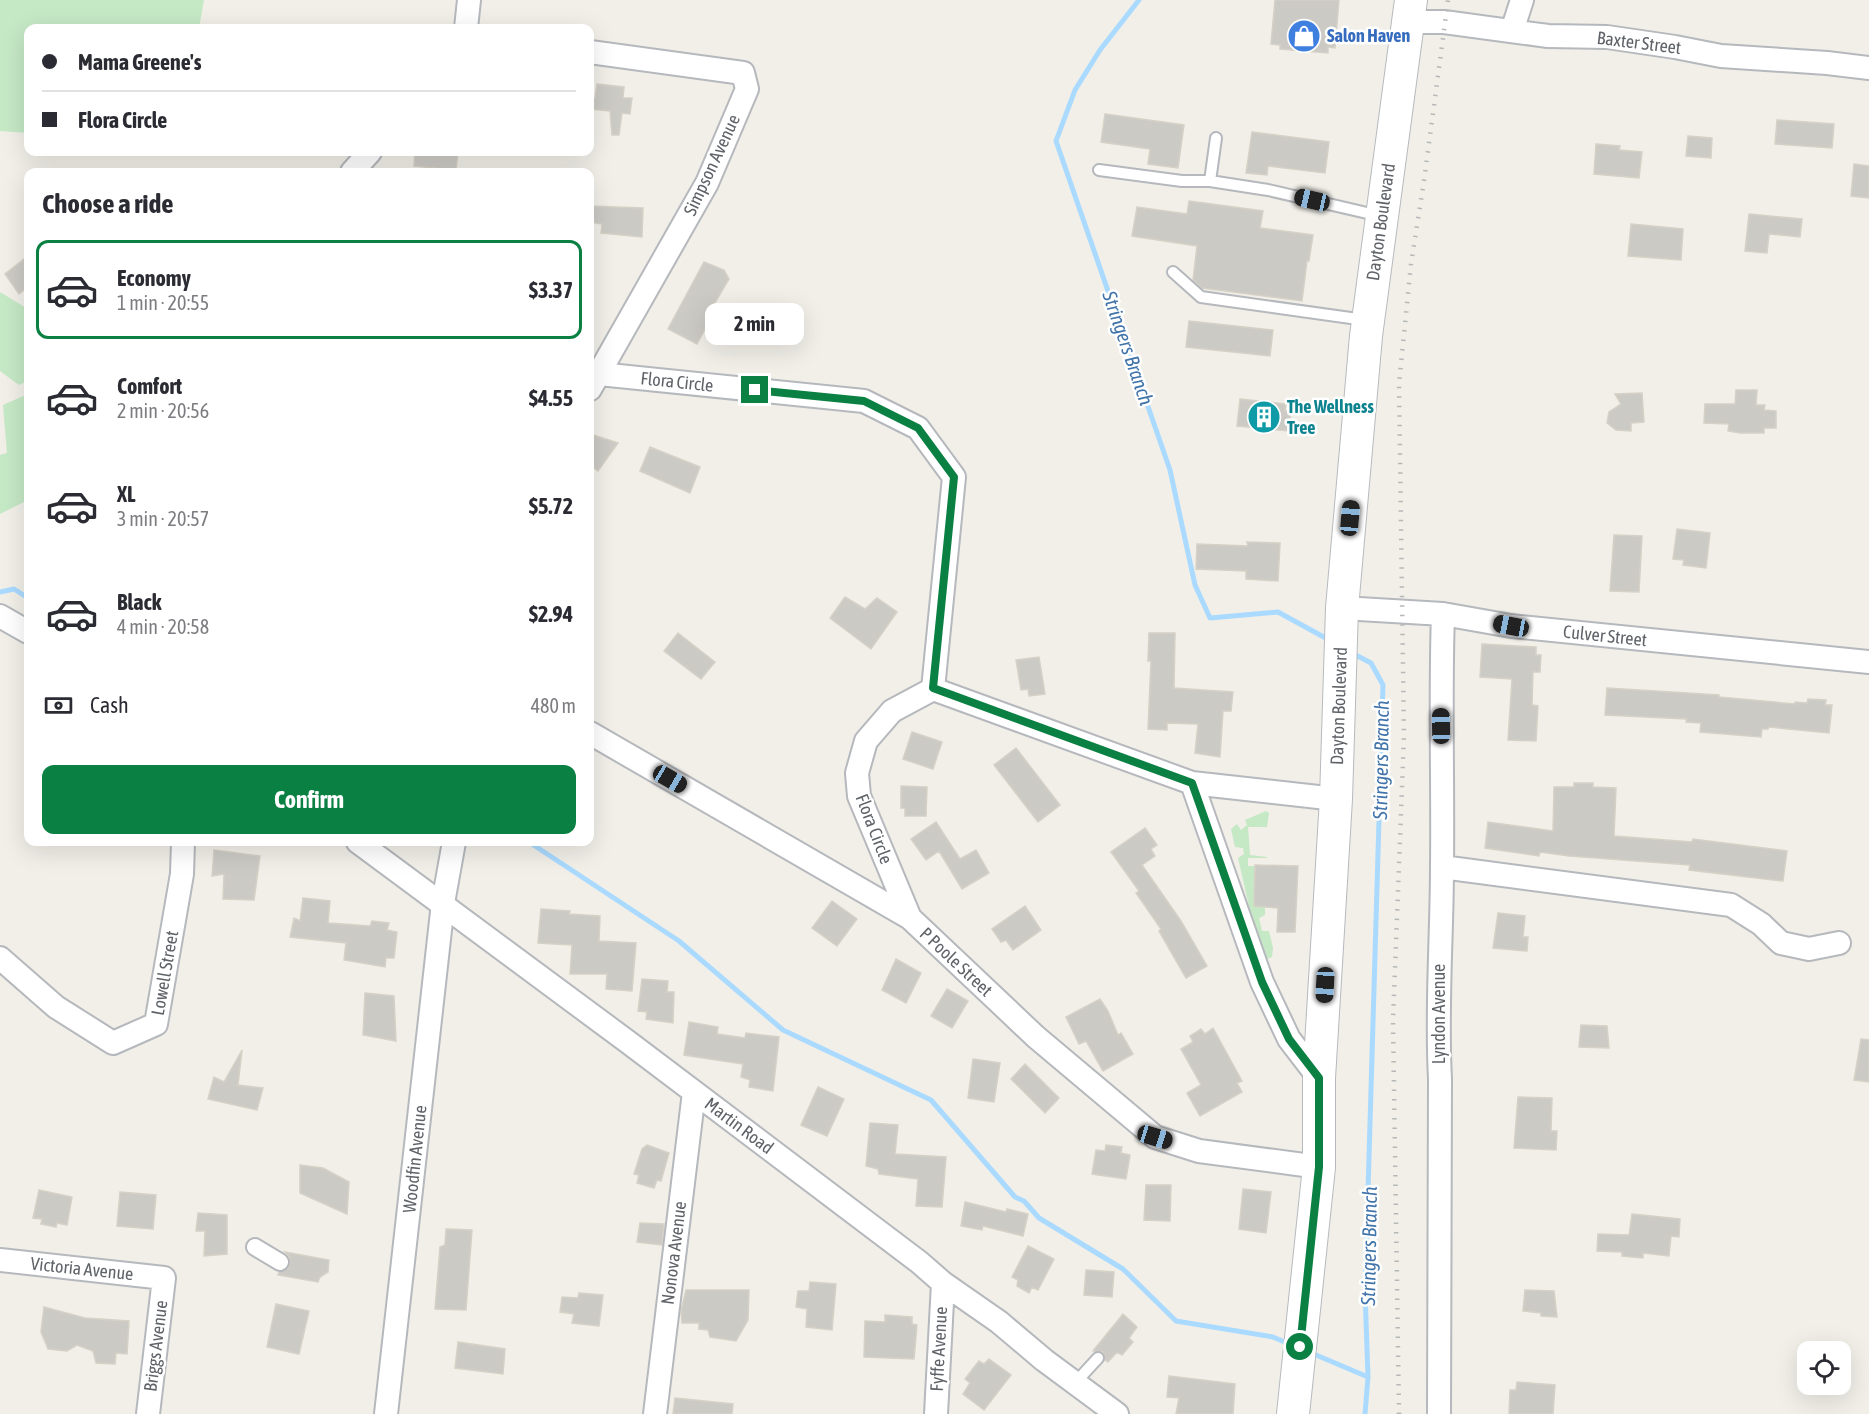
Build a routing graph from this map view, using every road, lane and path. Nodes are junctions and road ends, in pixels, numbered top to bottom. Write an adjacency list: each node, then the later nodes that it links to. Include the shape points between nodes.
1 (469, 0): 4 (street)
2 (1522, 0): 5 (street)
3 (1410, 11): 5 (street, Baxter Street, via 1444,22); 13 (main road, Dayton Boulevard)
4 (466, 24)
5 (1512, 31): 7 (street, Baxter Street, via 1607,37 1721,56)
6 (594, 53): 16 (street, Simpson Avenue, via 743,73 747,89 707,183)
7 (1869, 68)
8 (1216, 138): 12 (lane)
9 (366, 156): 10 (street)
10 (356, 168)
11 (1099, 170): 12 (lane)
12 (1210, 181): 13 (lane)
13 (1382, 216): 15 (main road, Dayton Boulevard)
14 (1173, 272): 15 (lane, via 1201,297)
15 (1368, 320): 17 (main road, Dayton Boulevard)
16 (594, 382): 22 (street, Flora Circle, via 864,401 918,428 954,477)
17 (1342, 608): 18 (street, Culver Street); 25 (main road, Dayton Boulevard)
18 (1443, 614): 21 (street, Culver Street, via 1511,626); 29 (street, Lyndon Avenue)
19 (0, 616): 20 (street)
20 (24, 630)
21 (1869, 662)
22 (933, 688): 24 (street); 31 (street, Flora Circle, via 892,711 866,741 857,774 859,796)
23 (594, 735): 31 (street, P Poole Street)
24 (1192, 783): 25 (street); 34 (street, via 1262,982 1289,1039)
25 (1336, 799): 34 (main road, Dayton Boulevard)
26 (183, 846): 33 (street, Lowell Street, via 182,874 156,1024 113,1043 56,1006)
27 (364, 846): 30 (street, Martin Road)
28 (453, 846): 30 (street)
29 (1442, 867): 32 (street, via 1731,905 1761,924 1781,943 1809,949); 50 (street, Lyndon Avenue, via 1438,1045)
30 (443, 903): 35 (street, Martin Road); 45 (street, Woodfin Avenue)
31 (910, 918): 36 (street, P Poole Street, via 1036,1037 1155,1137 1199,1151)
32 (1839, 943)
33 (0, 958)
34 (1319, 1078): 36 (main road, Dayton Boulevard)
35 (694, 1092): 41 (street, Martin Road); 46 (street, Nonova Avenue)
36 (1319, 1167): 49 (main road, Dayton Boulevard)
37 (255, 1247): 39 (street)
38 (0, 1260): 40 (street, Victoria Avenue)
39 (280, 1262)
40 (164, 1278): 44 (street, Briggs Avenue)
41 (943, 1283): 43 (street, Martin Road); 47 (street, Fyffe Avenue)
42 (1098, 1358): 43 (lane)
43 (1076, 1383): 48 (street, Martin Road)
44 (148, 1414)
45 (386, 1414)
46 (654, 1414)
47 (936, 1414)
48 (1117, 1414)
49 (1293, 1414)
50 (1439, 1414)

